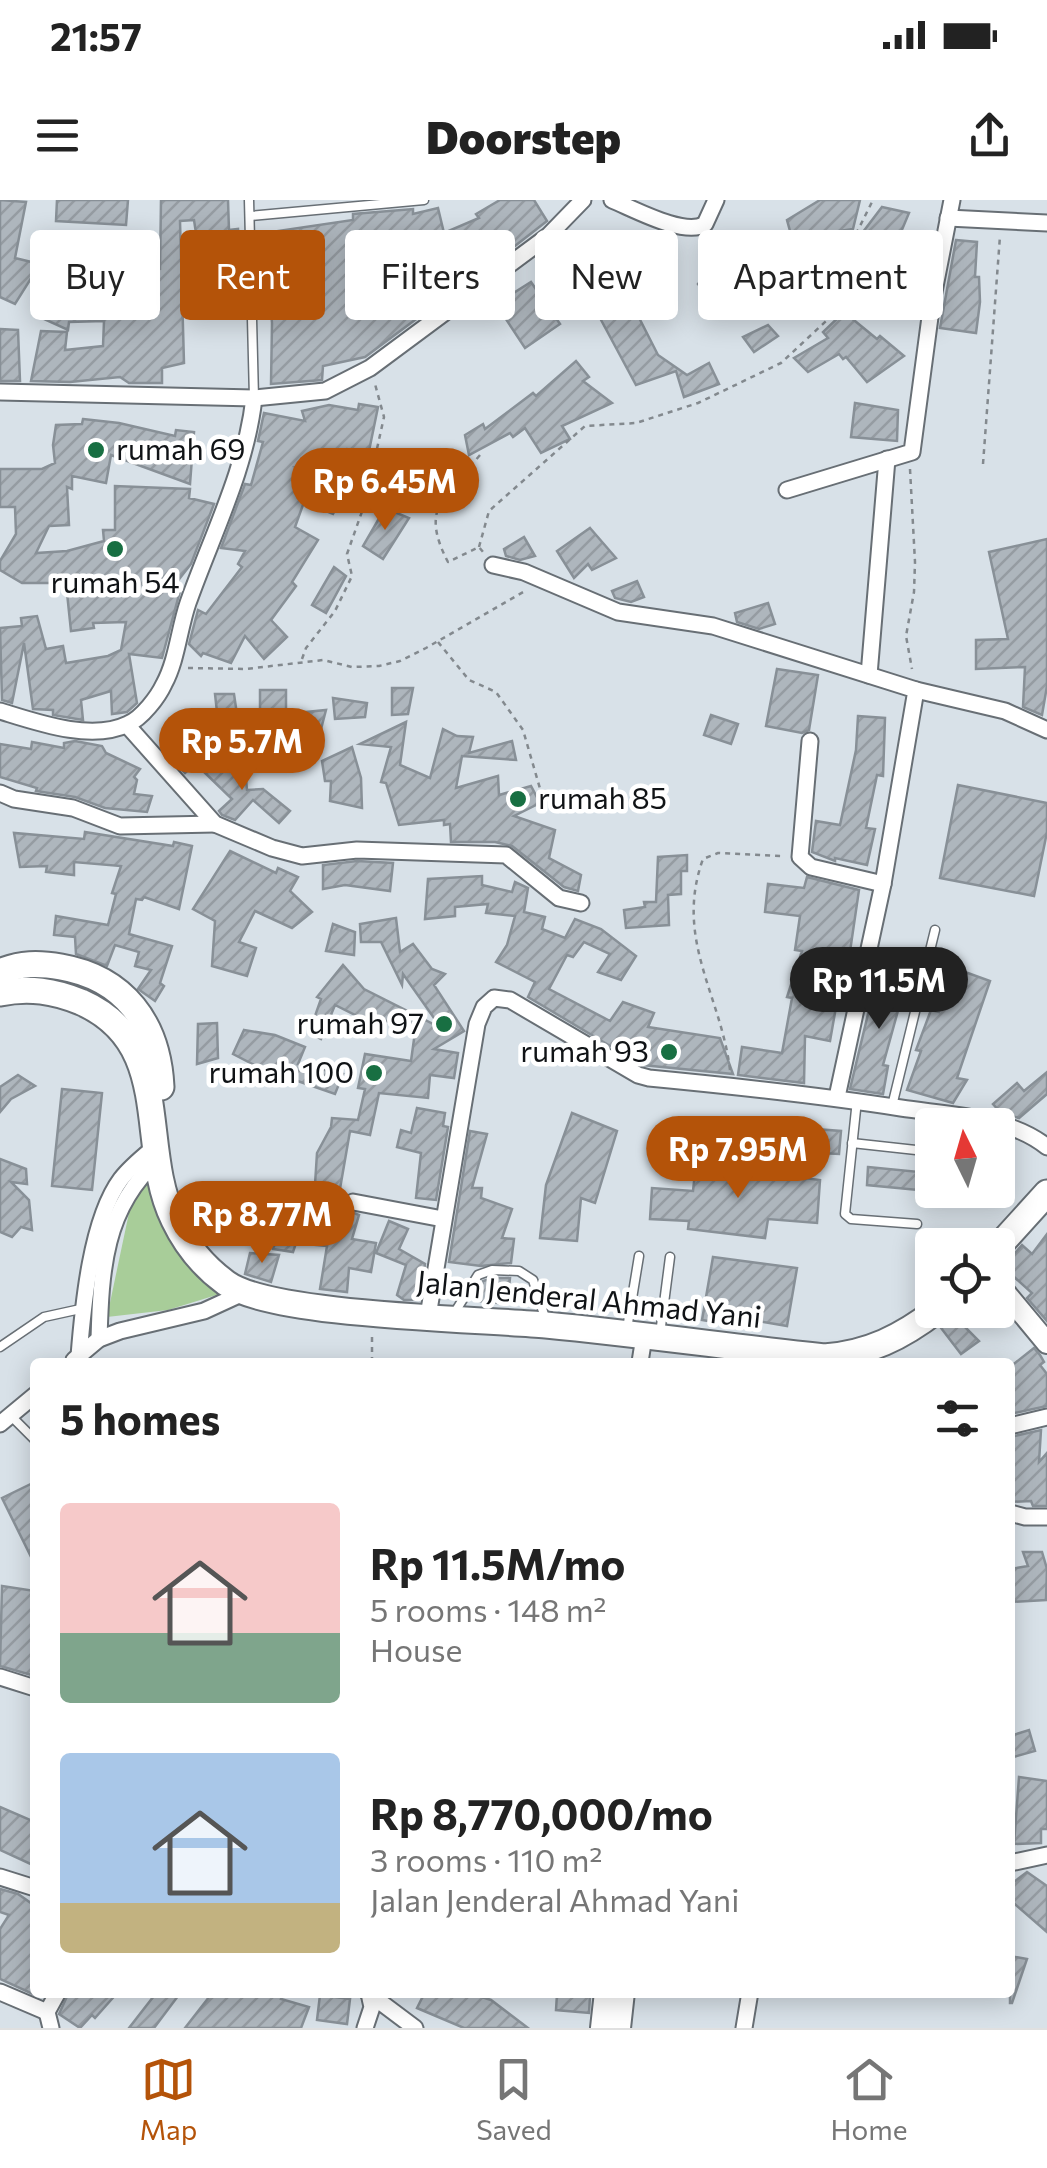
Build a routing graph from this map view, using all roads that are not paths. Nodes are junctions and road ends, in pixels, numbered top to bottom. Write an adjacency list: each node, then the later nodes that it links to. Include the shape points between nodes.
1 (249, 200): 7 (lane)
2 (424, 200): 7 (lane)
3 (584, 200): 11 (street, via 548,236 370,368 311,395)
4 (612, 200): 5 (street, via 695,228 706,224)
5 (716, 200)
6 (952, 200): 8 (street)
7 (250, 216): 11 (lane)
8 (948, 218): 9 (street); 12 (street, via 912,452)
9 (1047, 223)
10 (0, 392): 11 (street)
11 (254, 398): 18 (street, via 245,450 170,668 160,692)
12 (886, 460): 13 (street); 15 (street)
13 (787, 490)
14 (493, 565): 15 (street, via 618,612 712,626)
15 (869, 676): 16 (street)
16 (916, 690): 19 (street); 23 (street)
17 (0, 711): 18 (street, via 76,729)
18 (126, 725): 22 (street)
19 (1047, 730)
20 (810, 741): 23 (street, via 800,857 811,867)
21 (0, 792): 22 (street, via 120,826)
22 (214, 824): 24 (street, via 302,856 358,850 506,855 559,898)
23 (883, 884): 28 (street)
24 (580, 903)
25 (935, 930): 30 (lane)
26 (0, 972): 34 (highway, via 25,964 56,966 100,978 124,994 153,1042 161,1097)
27 (0, 992): 34 (highway, via 44,990 102,1012 125,1032 140,1059)
28 (836, 1096): 29 (street); 39 (street, via 638,1075 510,1000 494,998 477,1024)
29 (857, 1100): 30 (street); 33 (lane)
30 (892, 1106): 31 (street)
31 (915, 1112)
32 (1015, 1129): 35 (street)
33 (852, 1143): 36 (lane); 40 (lane, via 846,1216)
34 (156, 1144): 44 (highway, via 172,1218 212,1273); 46 (street, via 126,1194 104,1262); 47 (street, via 115,1189)
35 (1047, 1147)
36 (915, 1150)
37 (1047, 1193): 41 (highway)
38 (354, 1202): 39 (street)
39 (443, 1219): 48 (street)
40 (917, 1224)
41 (1015, 1228)
42 (639, 1256): 52 (lane)
43 (670, 1257): 52 (lane)
44 (241, 1294): 48 (highway, Jalan Jenderal Ahmad Yani); 51 (street, via 204,1312)
45 (1015, 1304): 53 (street)
46 (100, 1305): 47 (lane); 51 (street)
47 (83, 1309): 54 (lane, via 44,1317); 55 (street)
48 (440, 1317): 50 (highway, Jalan Jenderal Ahmad Yani); 50 (lane, via 478,1276 520,1271 533,1280)
49 (915, 1324): 58 (highway, Jalan Jenderal Ahmad Yani, via 888,1342)
50 (548, 1326): 52 (highway, Jalan Jenderal Ahmad Yani)
51 (99, 1339): 56 (street)
52 (642, 1343): 57 (highway, Jalan Jenderal Ahmad Yani)
53 (1047, 1343)
54 (0, 1347)
55 (75, 1358)
56 (76, 1358)
57 (825, 1358)
58 (840, 1358)
59 (30, 1398): 61 (street)
60 (1047, 1418): 62 (street)
61 (5, 1420): 63 (lane)
62 (1015, 1425)
63 (30, 1437)
64 (1015, 1515): 65 (street)
65 (1047, 1517)
66 (0, 1677): 67 (street)
67 (30, 1686)
68 (1047, 1856): 69 (street)
69 (1015, 1863)
70 (0, 1876): 71 (street)
71 (30, 1886)
72 (0, 1992): 78 (street)
73 (369, 1998): 79 (street)
74 (372, 1998): 80 (street)
75 (605, 1998): 81 (main road)
76 (622, 1998): 82 (main road)
77 (749, 1998): 83 (street)
78 (49, 2020)
79 (365, 2028)
80 (415, 2028)
81 (602, 2028)
82 (619, 2028)
83 (744, 2028)

